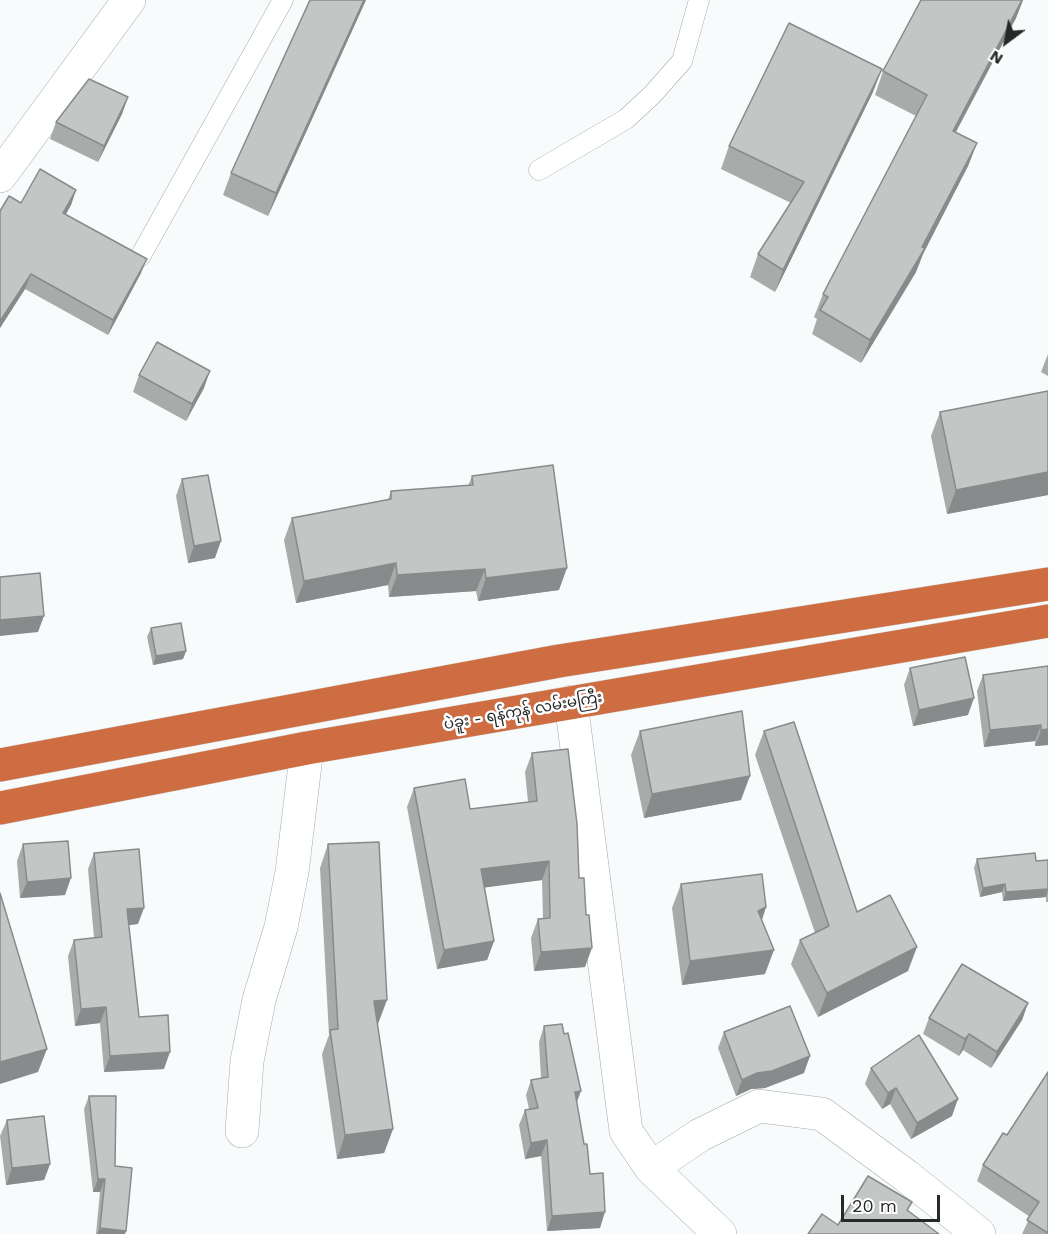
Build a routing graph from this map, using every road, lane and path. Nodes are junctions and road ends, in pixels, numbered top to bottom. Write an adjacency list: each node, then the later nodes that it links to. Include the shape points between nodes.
1 (129, 0): 5 (street)
2 (283, 0): 6 (lane)
3 (699, 0): 4 (lane, via 682,61 652,95 626,119)
4 (539, 170)
5 (0, 176)
6 (140, 257)
7 (1048, 585): 11 (highway, via 559,661)
8 (1048, 621): 9 (highway, ပဲခူး - ရန်ကုန် လမ်းမကြီး)
9 (571, 702): 10 (highway, ပဲခူး - ရန်ကုန် လမ်းမကြီး); 14 (street, via 626,1131)
10 (307, 748): 12 (highway, ပဲခူး - ရန်ကုန် လမ်းမကြီး); 13 (street, via 292,872 247,1061)
11 (0, 765)
12 (0, 808)
13 (242, 1131)
14 (651, 1168): 15 (street); 16 (street, via 700,1135 759,1106 822,1114)
15 (720, 1234)
16 (979, 1234)

